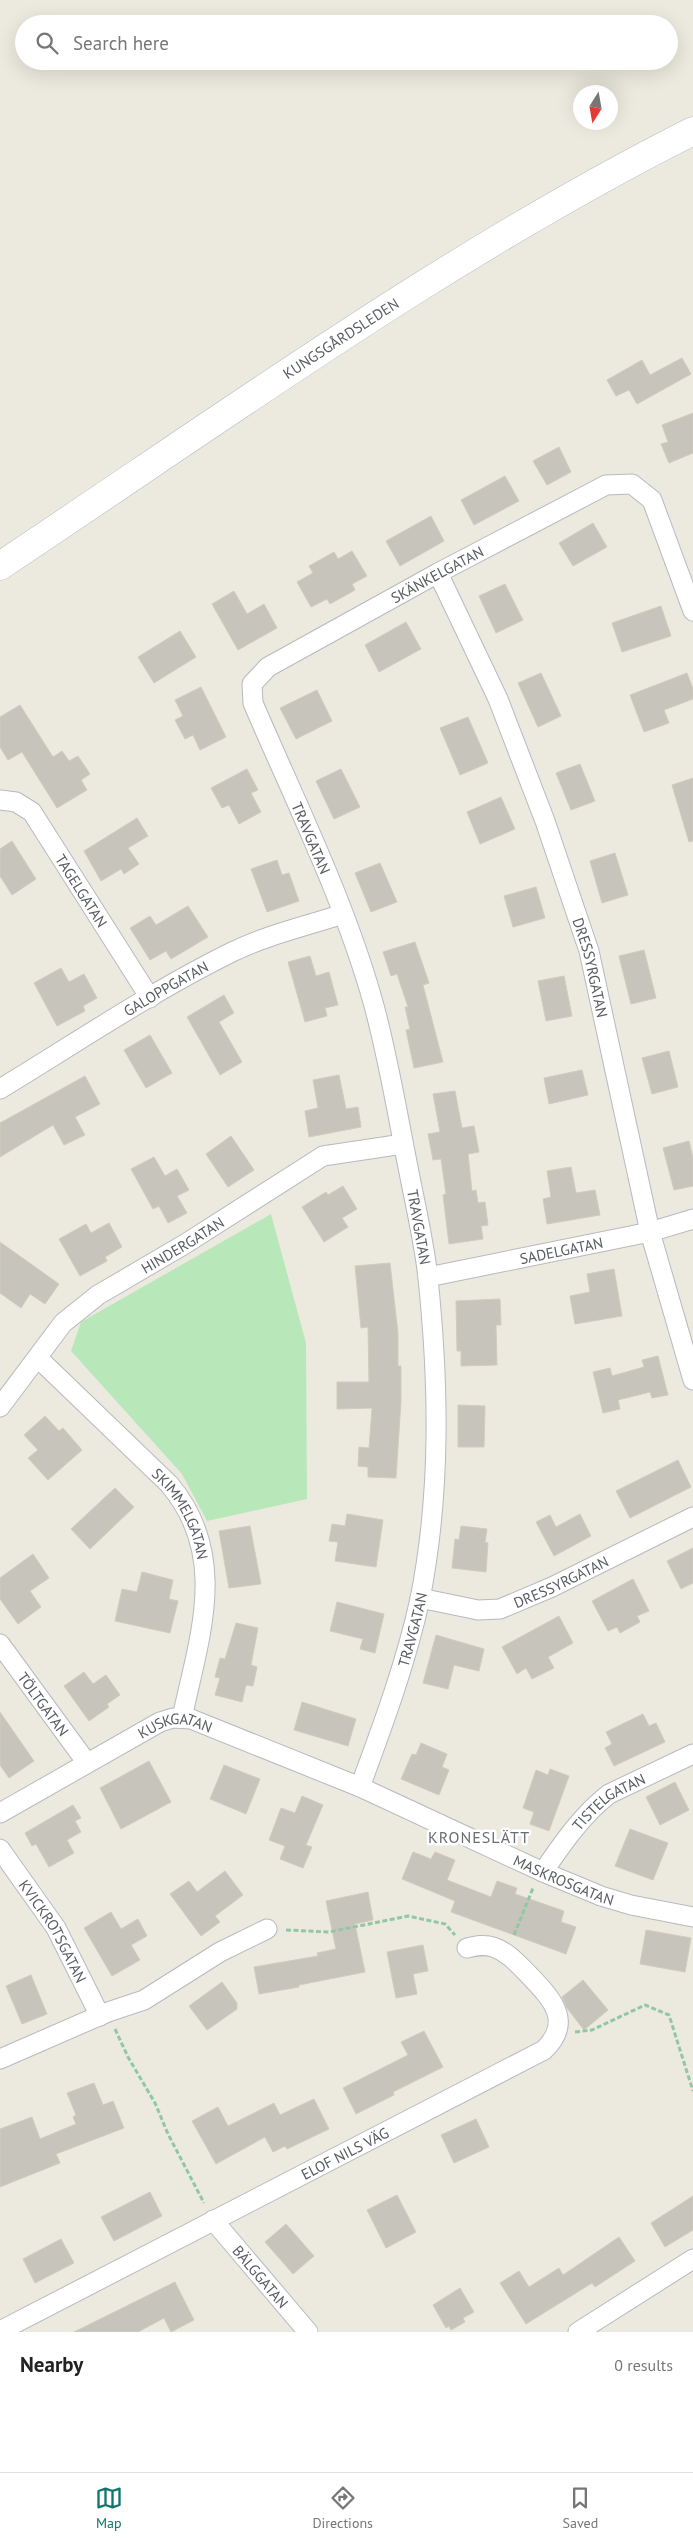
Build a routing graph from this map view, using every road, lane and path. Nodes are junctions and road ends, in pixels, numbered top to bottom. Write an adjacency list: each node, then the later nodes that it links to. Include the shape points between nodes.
1 (693, 131): 2 (main road, KUNGSGÅRDSLEDEN, via 642,157 413,290)
2 (0, 566)
3 (438, 573): 4 (street, SKÄNKELGATAN, via 606,485 632,484 652,500); 5 (street, SKÄNKELGATAN, via 268,667); 12 (street, DRESSYRGATAN, via 498,699 545,821 589,951)
4 (693, 611)
5 (252, 684): 7 (street, TRAVGATAN, via 254,703)
6 (0, 800): 8 (street, TAGELGATAN, via 16,802 32,812)
7 (343, 914): 8 (street, GALOPPGATAN, via 270,936 232,952); 10 (street, TRAVGATAN, via 372,1000)
8 (150, 998): 9 (street, GALOPPGATAN)
9 (0, 1089)
10 (404, 1144): 13 (street, TRAVGATAN); 14 (street, HINDERGATAN, via 323,1156 84,1305 63,1324)
11 (693, 1219): 12 (street, SADELGATAN)
12 (650, 1232): 13 (street, SADELGATAN); 15 (street, DRESSYRGATAN)
13 (428, 1277): 18 (street, TRAVGATAN, via 437,1439 434,1496)
14 (38, 1358): 16 (street, HINDERGATAN); 20 (street, SKIMMELGATAN, via 169,1484 184,1502 194,1524 202,1550 206,1601)
15 (693, 1380)
16 (0, 1407)
17 (693, 1517): 18 (street, DRESSYRGATAN, via 552,1587 500,1609 478,1610)
18 (420, 1598): 23 (street, TRAVGATAN, via 394,1697)
19 (0, 1644): 22 (street, TÖLTGATAN)
20 (182, 1718): 22 (street, KUSKGATAN, via 160,1722); 23 (street, KUSKGATAN, via 208,1725)
21 (693, 1754): 26 (street, TISTELGATAN, via 600,1801 567,1837)
22 (87, 1763): 24 (street, KUSKGATAN)
23 (360, 1787): 26 (street, MASKROSGATAN)
24 (0, 1813)
25 (0, 1849): 31 (street, KVICKROTSGATAN, via 56,1928)
26 (543, 1872): 27 (street, MASKROSGATAN, via 631,1905); 30 (path, via 514,1930)
27 (693, 1917)
28 (267, 1929): 29 (path, via 329,1932 408,1916 445,1924); 31 (street, via 220,1952 144,2000)
29 (467, 1948): 30 (street, via 492,1946)
30 (513, 1958): 32 (street, via 551,1999 557,2012)
31 (104, 2014): 33 (street); 35 (path, via 155,2103)
32 (556, 2034): 34 (path, via 592,2030 645,2005 669,2015); 35 (street, ELOF NILS VÄG, via 544,2050)
33 (0, 2058)
34 (693, 2092)
35 (213, 2220): 37 (street, ELOF NILS VÄG); 38 (street, BÄLGGATAN)
36 (693, 2259): 39 (street)
37 (0, 2331)
38 (308, 2332)
39 (578, 2332)

